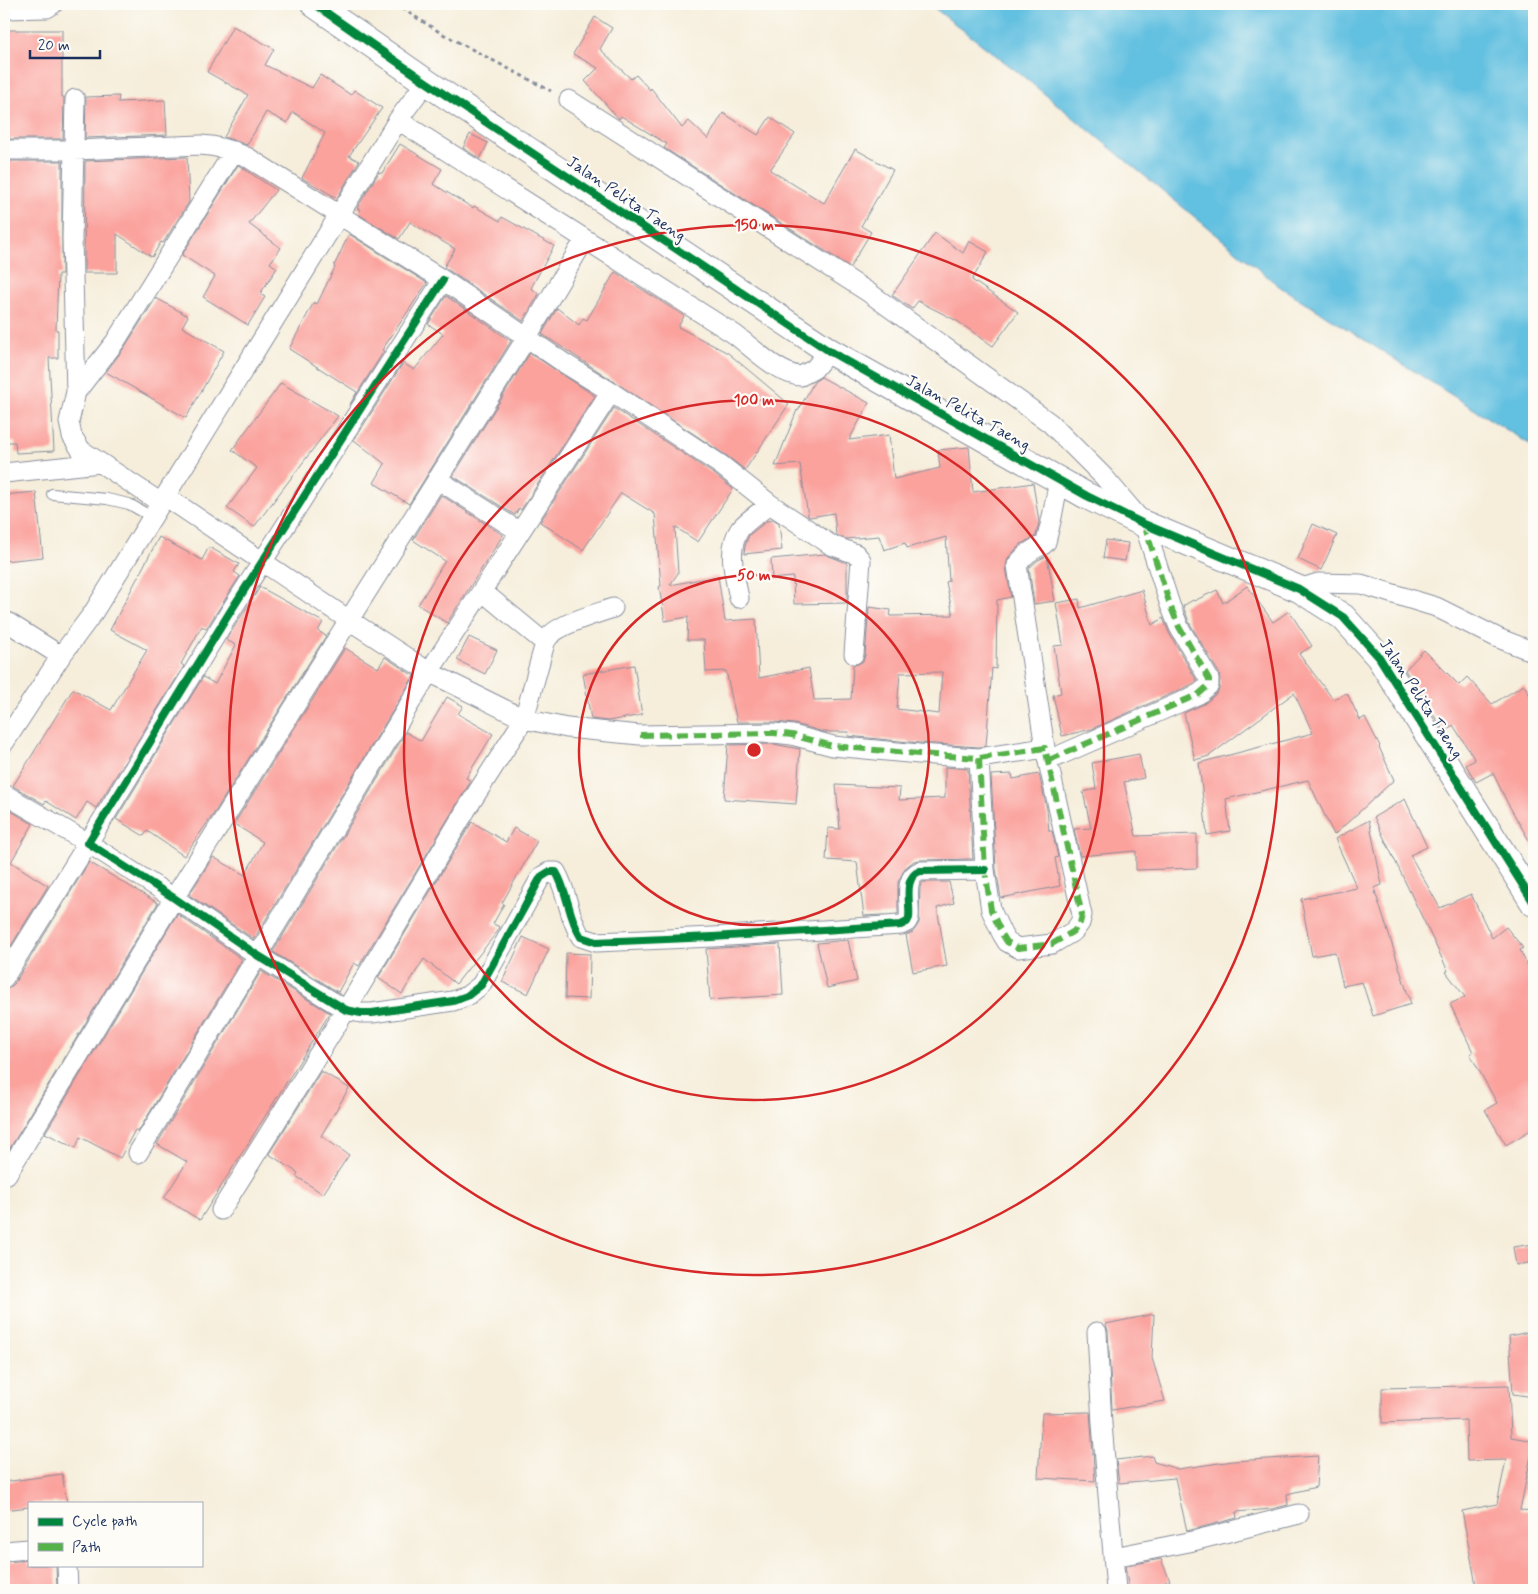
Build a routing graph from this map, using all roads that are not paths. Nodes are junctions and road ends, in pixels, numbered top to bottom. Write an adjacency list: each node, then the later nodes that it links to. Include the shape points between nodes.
1 (53, 4): 3 (street, via 47,8)
2 (314, 4): 4 (street, Jalan Pelita Taeng)
3 (4, 9)
4 (426, 82): 7 (street); 15 (street, Jalan Pelita Taeng)
5 (75, 99): 9 (street)
6 (569, 100): 25 (street, via 868,292 1050,423 1104,477)
7 (398, 120): 11 (street); 12 (street)
8 (4, 150): 9 (street)
9 (74, 150): 10 (street, via 201,145); 16 (street, via 72,238)
10 (234, 151): 11 (street); 16 (street, via 116,342)
11 (339, 216): 13 (street); 24 (street)
12 (585, 238): 14 (street); 15 (street, via 734,334 787,373 801,376 814,369)
13 (443, 280): 14 (street); 27 (street)
14 (527, 337): 17 (street); 20 (street)
15 (829, 351): 21 (street, Jalan Pelita Taeng)
16 (76, 392): 18 (street, via 69,422 72,436 81,450)
17 (611, 392): 23 (street, via 722,465); 26 (street)
18 (100, 463): 19 (street); 24 (street)
19 (4, 472)
20 (437, 479): 26 (street); 33 (street)
21 (1059, 480): 25 (street, Jalan Pelita Taeng); 41 (street, via 1046,542 1022,557 1017,565)
22 (52, 494): 24 (lane)
23 (770, 504): 30 (street, via 740,529 734,542 732,556); 36 (street, via 831,545 856,554 861,560)
24 (159, 505): 27 (street); 37 (street, via 93,613)
25 (1144, 524): 28 (street, Jalan Pelita Taeng); 41 (street, via 1179,627 1209,679 1209,685 1199,694)
26 (520, 532): 29 (street)
27 (262, 562): 33 (street); 44 (street)
28 (1299, 589): 35 (street, via 1318,583 1361,584 1436,607); 47 (street, Jalan Pelita Taeng, via 1343,616 1379,657)
29 (483, 592): 34 (street); 38 (street)
30 (739, 598)
31 (613, 608): 34 (street, via 556,630)
32 (4, 620): 37 (street)
33 (349, 620): 38 (street); 46 (street)
34 (545, 643): 39 (street)
35 (1534, 652)
36 (854, 654)
37 (61, 656): 40 (street)
38 (429, 672): 39 (street); 48 (street)
39 (524, 719): 42 (street, via 567,728 640,736 792,734 833,746); 50 (street)
40 (4, 743)
41 (1047, 754): 42 (street); 45 (street, via 1082,915 1080,923 1074,931 1052,944 1018,948 1007,942 991,910)
42 (979, 758): 45 (street)
43 (4, 794): 44 (street)
44 (88, 843): 46 (street); 49 (street)
45 (985, 870): 50 (street, via 915,873 909,883 909,918 901,924 596,942 581,937 561,881 556,872 549,872 541,877 474,992 453,1001 419,1007 372,1013)
46 (174, 898): 48 (street); 52 (street)
47 (1534, 903)
48 (257, 955): 50 (street); 51 (street)
49 (4, 978)
50 (346, 1010): 53 (street)
51 (138, 1153)
52 (7, 1174)
53 (221, 1210)
54 (1097, 1332): 58 (street)
55 (1299, 1514): 58 (street)
56 (28, 1549): 57 (street)
57 (4, 1550)
58 (1114, 1557): 61 (street)
59 (67, 1566): 60 (street)
60 (68, 1590)
61 (1116, 1590)

